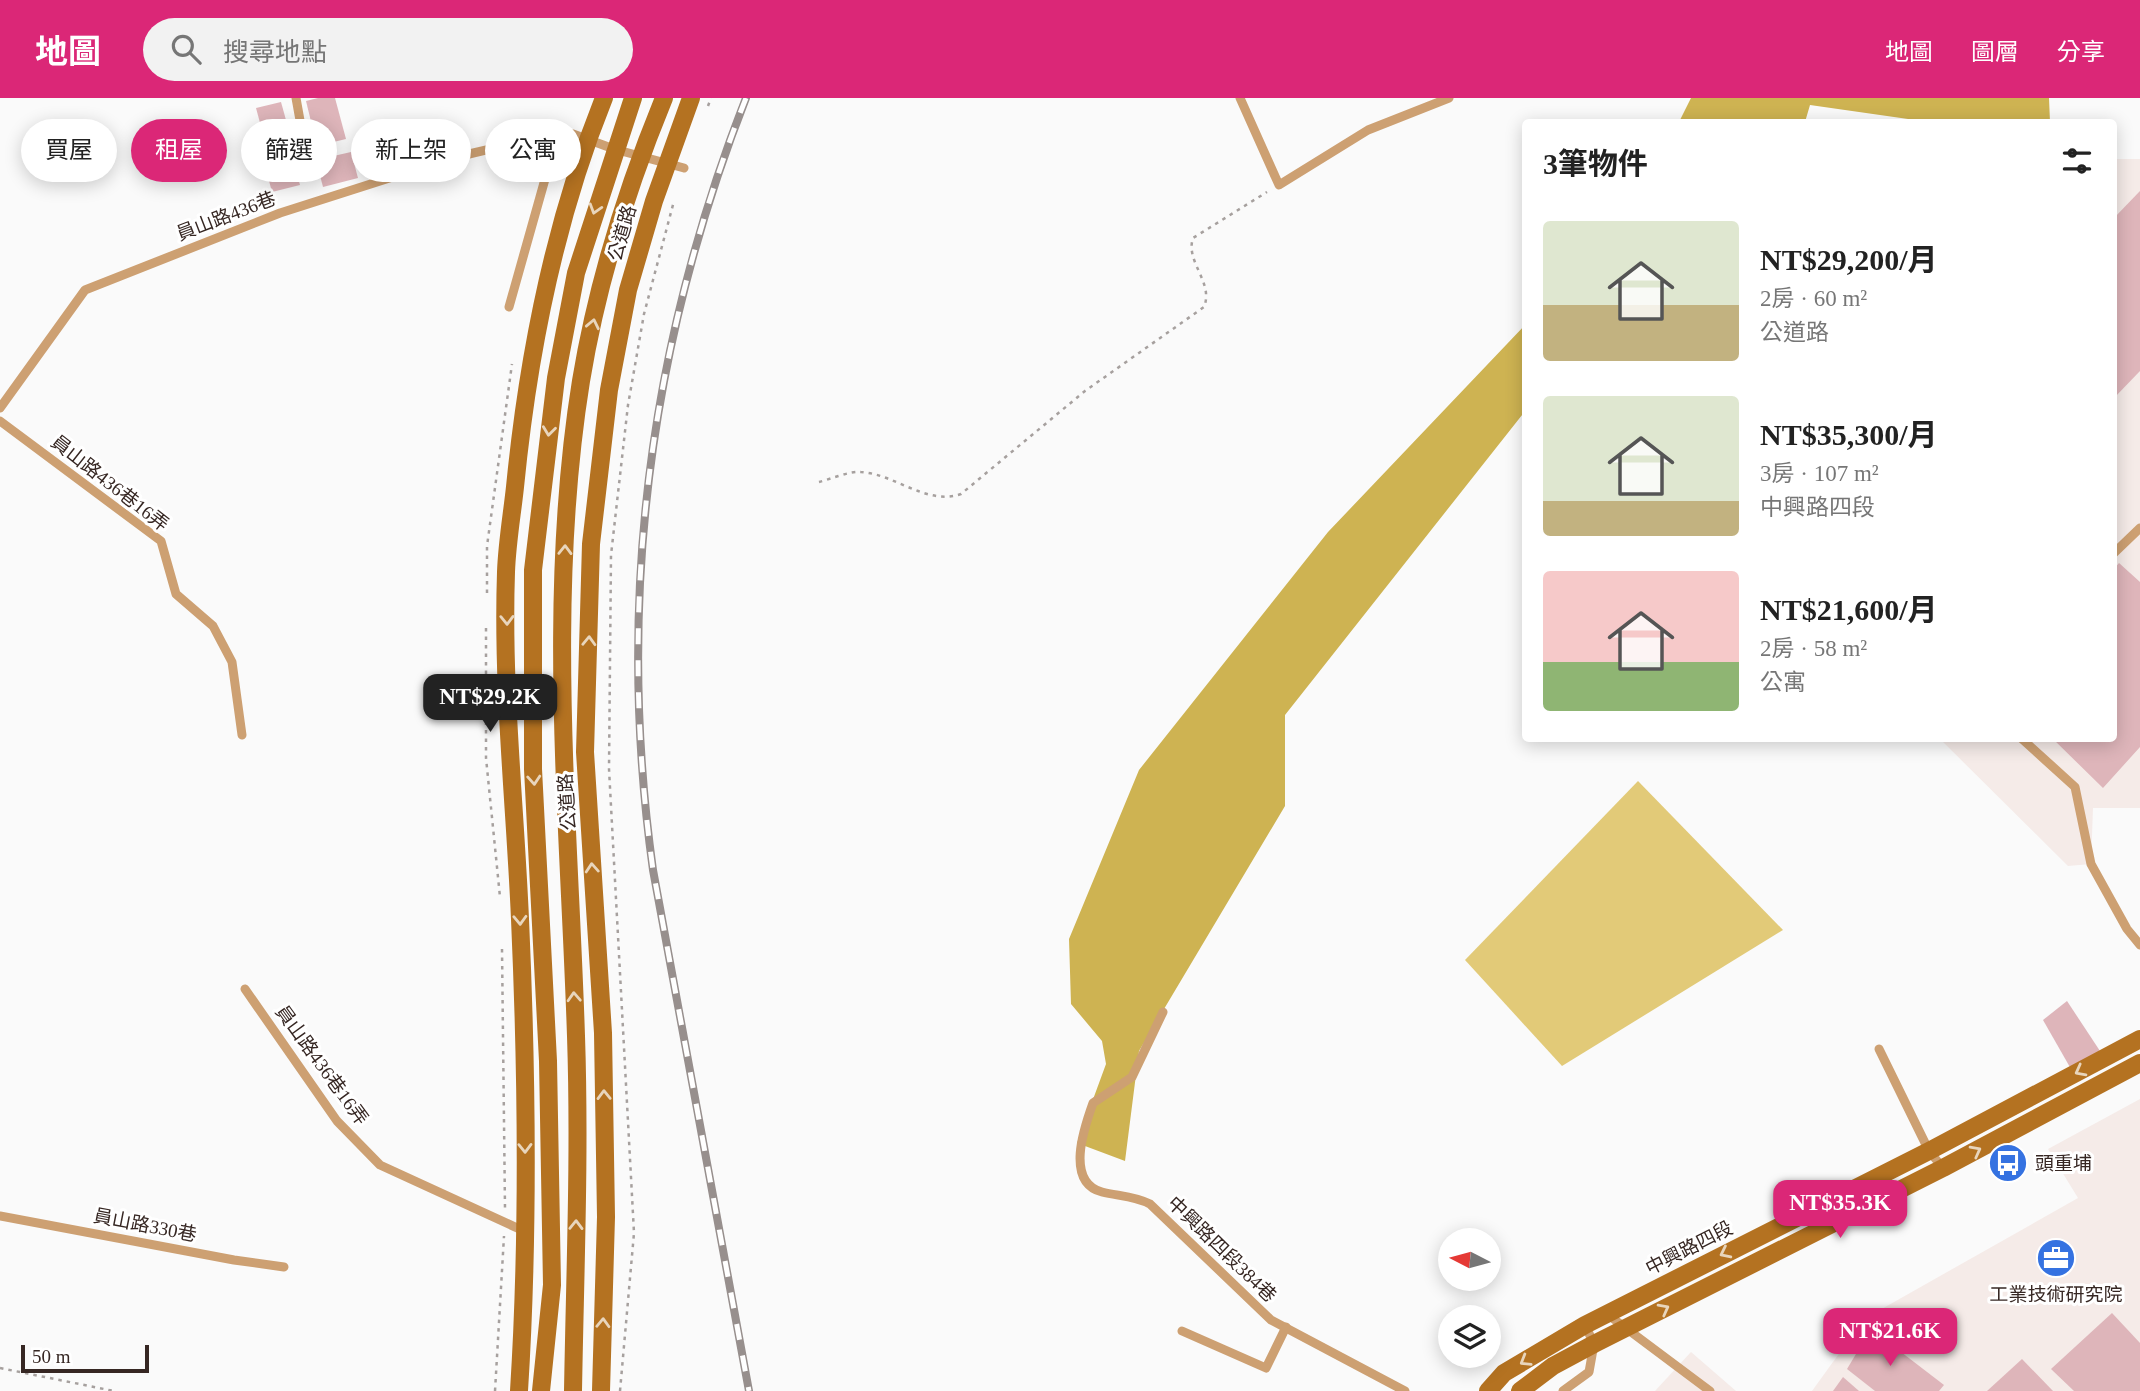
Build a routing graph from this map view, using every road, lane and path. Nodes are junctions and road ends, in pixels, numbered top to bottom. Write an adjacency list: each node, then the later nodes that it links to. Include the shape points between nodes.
1 (296, 98): 10 (lane)
2 (604, 98): 12 (street)
3 (633, 98): 13 (street, 公道路)
4 (664, 98): 15 (street, 公道路)
5 (691, 98): 16 (street, 公道路)
6 (711, 98): 9 (path)
7 (1240, 98): 18 (lane)
8 (1450, 98): 18 (lane, via 1368,130)
9 (707, 110)
10 (300, 119)
11 (581, 137): 12 (lane, 員山路436巷)
12 (589, 139): 13 (lane, 員山路436巷); 36 (street, one-way to 36, via 551,264 527,384 506,571)
13 (614, 149): 15 (lane, 員山路436巷); 47 (street, 公道路, one-way to 47, via 576,273 558,365 533,570 533,769 548,1061 552,1285)
14 (485, 150): 20 (lane, 員山路436巷, via 279,213 85,290)
15 (640, 156): 16 (lane, 員山路436巷); 48 (street, 公道路, one-way to 15, via 576,1039 563,755 565,540 581,382 602,285)
16 (675, 166): 49 (street, 公道路, one-way to 16, via 606,1217 603,1046 585,752 592,544 609,390 626,303); 50 (path, via 628,405 611,555 609,769 634,1233)
17 (544, 182): 19 (lane)
18 (1279, 185): 22 (path, via 1192,238 1190,251 1206,286 1204,307 1085,391 961,494 950,498 933,495 861,472)
19 (509, 307)
20 (0, 408)
21 (0, 421): 25 (lane, 員山路436巷16弄, via 161,541 176,594 213,626 232,662)
22 (819, 482)
23 (2140, 528): 24 (lane)
24 (2117, 551)
25 (242, 735)
26 (2025, 742): 27 (lane, via 2075,787 2091,864)
27 (2140, 945)
28 (246, 989): 36 (lane, 員山路436巷16弄, via 337,1121 380,1165)
29 (1163, 1012): 40 (lane, 中興路四段384巷, via 1132,1077 1093,1103 1079,1164 1082,1177 1099,1191 1150,1204 1271,1320)
30 (2140, 1039): 33 (street, 中興路四段, one-way to 33)
31 (1879, 1049): 33 (lane)
32 (2140, 1063): 34 (street, one-way to 32)
33 (1929, 1151): 34 (lane); 38 (street, 中興路四段, one-way to 38)
34 (1943, 1168): 41 (street, one-way to 34)
35 (0, 1216): 37 (lane, 員山路330巷)
36 (526, 1232): 46 (street)
37 (284, 1267)
38 (1607, 1314): 39 (street, 中興路四段); 41 (lane)
39 (1585, 1325): 43 (lane); 52 (street, 中興路四段, one-way to 52, via 1504,1373)
40 (1286, 1327): 42 (lane, via 1266,1368); 51 (lane, 中興路四段384巷)
41 (1628, 1327): 43 (street); 55 (lane)
42 (1182, 1331)
43 (1594, 1344): 53 (street); 54 (lane, via 1588,1371)
44 (0, 1368): 45 (path)
45 (114, 1391)
46 (519, 1391)
47 (541, 1391)
48 (573, 1391)
49 (601, 1391)
50 (621, 1391)
51 (1405, 1391)
52 (1488, 1391)
53 (1520, 1391)
54 (1563, 1391)
55 (1710, 1391)

